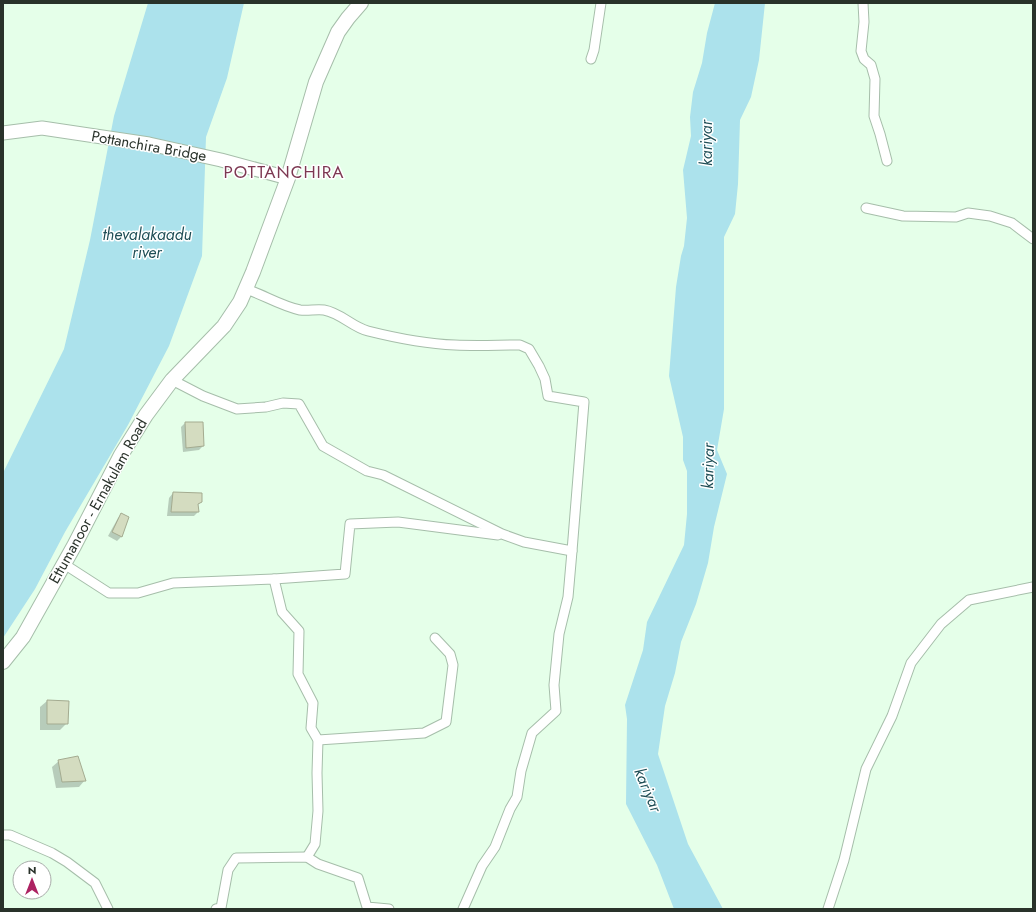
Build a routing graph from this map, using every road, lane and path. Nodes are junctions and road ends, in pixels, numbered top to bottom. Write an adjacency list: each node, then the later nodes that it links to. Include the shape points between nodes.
1 (362, 3): 7 (main road, Ettumanoor - Ernakulam Road, via 338,32 328,52 316,82)
2 (601, 3): 4 (street)
3 (864, 3): 6 (street, via 861,50 864,59 871,65 875,79 874,116)
4 (591, 59)
5 (3, 132): 7 (main road, Pottanchira Bridge, via 42,128 148,144)
6 (887, 161)
7 (288, 178): 10 (main road, Ettumanoor - Ernakulam Road)
8 (866, 208): 9 (street, via 903,216 956,217 968,213 990,216 1012,223)
9 (1033, 239)
10 (246, 289): 11 (main road, Ettumanoor - Ernakulam Road, via 224,326); 13 (street, via 290,307 325,310 366,331 418,341 455,345 520,345 529,349 540,366 548,396 584,402)
11 (172, 380): 12 (street, via 237,409 283,403 299,404 323,446 367,471 383,476); 14 (main road, Ettumanoor - Ernakulam Road, via 127,444)
12 (510, 537): 13 (street); 15 (street, via 398,522 350,524 345,574)
13 (572, 551): 25 (street, via 568,597 559,634 554,684 556,711 532,733 521,771 517,797)
14 (64, 564): 15 (street, via 109,593 138,593 173,582); 18 (main road, Ettumanoor - Ernakulam Road, via 23,637)
15 (274, 579): 19 (street, via 282,612 299,631 298,674 313,703 311,728)
16 (1033, 587): 26 (street, via 969,600 941,624 911,663 892,716 866,769 844,860)
17 (435, 638): 19 (street, via 450,654 453,665 446,722 424,733)
18 (3, 662)
19 (318, 740): 21 (street, via 318,817 315,844)
20 (3, 834): 22 (street, via 52,853 67,862 95,883)
21 (307, 857): 23 (street, via 236,858 228,870 221,908); 24 (street, via 318,864 358,878 367,907)
22 (108, 909)
23 (216, 909)
24 (389, 909)
25 (463, 909)
26 (828, 909)

